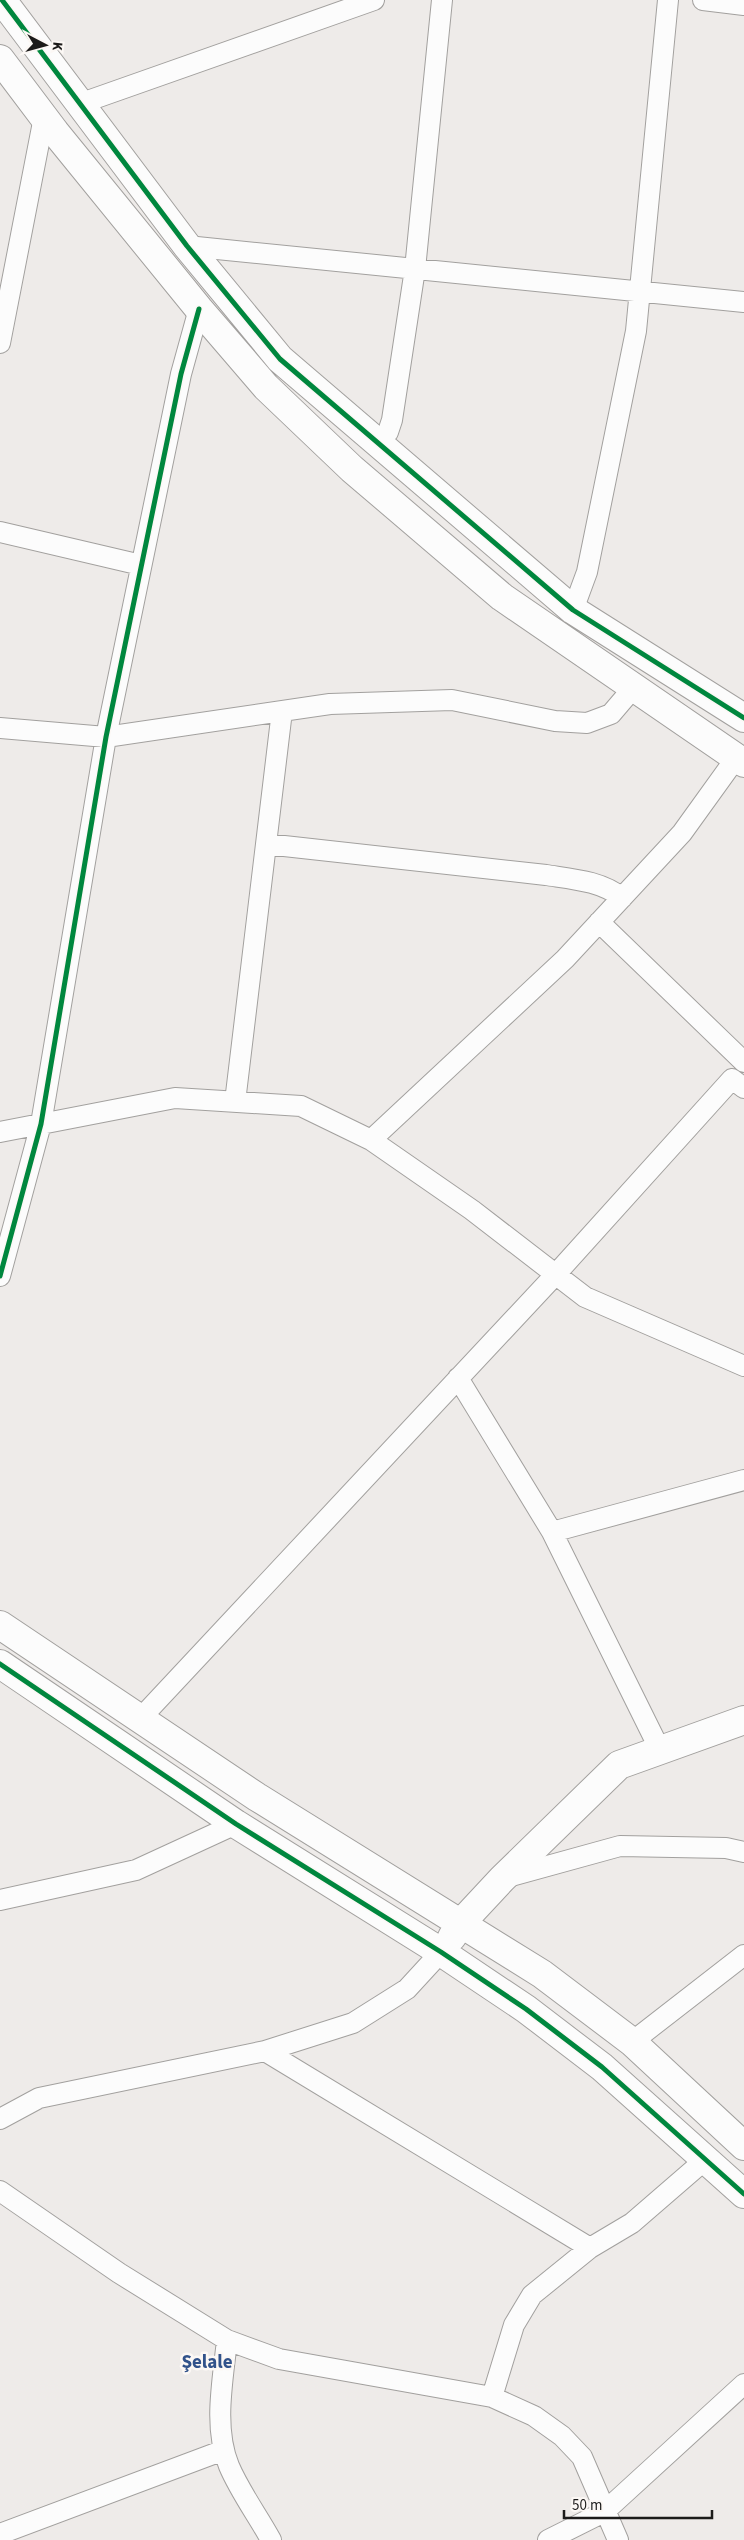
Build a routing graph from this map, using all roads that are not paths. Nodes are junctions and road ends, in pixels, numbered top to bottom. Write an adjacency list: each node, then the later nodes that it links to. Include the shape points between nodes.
1 (2, 0): 8 (street)
2 (374, 0): 8 (street)
3 (442, 0): 11 (street)
4 (668, 0): 12 (street)
5 (703, 0): 6 (street)
6 (744, 5)
7 (0, 59): 9 (street)
8 (79, 104): 10 (street)
9 (44, 117): 14 (street); 15 (street)
10 (187, 246): 11 (street); 16 (street, via 280,359)
11 (415, 269): 12 (street); 16 (street, via 392,420 388,432)
12 (640, 291): 13 (street); 19 (street, via 636,331 587,572)
13 (744, 302)
14 (199, 309): 18 (street, via 181,374); 20 (street, via 266,387 352,469 502,596)
15 (0, 343)
16 (378, 443): 19 (street)
17 (0, 532): 18 (street)
18 (141, 565): 24 (street)
19 (573, 610): 22 (street)
20 (634, 687): 21 (street, via 611,714 587,723 555,721 452,700 330,704); 25 (street)
21 (282, 712): 24 (street); 26 (street)
22 (744, 718)
23 (0, 728): 24 (street)
24 (106, 737): 31 (street)
25 (740, 761): 27 (street, via 682,833)
26 (266, 844): 27 (street, via 546,875 589,882); 30 (street)
27 (622, 898): 28 (street)
28 (599, 922): 29 (street); 33 (street, via 565,959)
29 (741, 1073): 34 (street)
30 (235, 1102): 31 (street, via 175,1098); 33 (street, via 301,1106)
31 (41, 1124): 32 (street); 35 (street)
32 (0, 1132)
33 (371, 1140): 34 (street, via 472,1210)
34 (556, 1274): 36 (street, via 585,1297); 37 (street)
35 (0, 1276)
36 (744, 1366)
37 (458, 1378): 39 (street); 42 (street)
38 (744, 1480): 39 (street)
39 (552, 1532): 44 (street)
40 (0, 1625): 42 (street)
41 (0, 1664): 45 (street)
42 (139, 1720): 49 (street)
43 (744, 1720): 44 (street)
44 (660, 1750): 47 (street, via 619,1765)
45 (236, 1824): 48 (street, via 136,1870); 50 (street)
46 (744, 1852): 47 (street, via 726,1848 620,1846)
47 (502, 1879): 49 (street)
48 (0, 1900)
49 (461, 1923): 50 (street); 52 (street, via 542,1974)
50 (441, 1952): 53 (street, via 407,1989 353,2023); 56 (street, via 565,2037)
51 (744, 1955): 52 (street)
52 (632, 2042): 55 (street)
53 (265, 2051): 54 (street, via 39,2098); 59 (street)
54 (0, 2119)
55 (743, 2143)
56 (706, 2159): 58 (street); 59 (street, via 632,2223)
57 (0, 2190): 60 (street, via 119,2273)
58 (744, 2194)
59 (590, 2248): 62 (street, via 532,2295 514,2325)
60 (227, 2340): 62 (street, via 279,2359); 63 (street, via 221,2419)
61 (744, 2384): 64 (street)
62 (492, 2397): 64 (street, via 534,2416 562,2436 582,2457 596,2485)
63 (224, 2450): 65 (street); 66 (street, via 230,2467)
64 (604, 2512): 67 (street); 68 (street)
65 (0, 2534)
66 (271, 2540)
67 (548, 2540)
68 (618, 2540)

